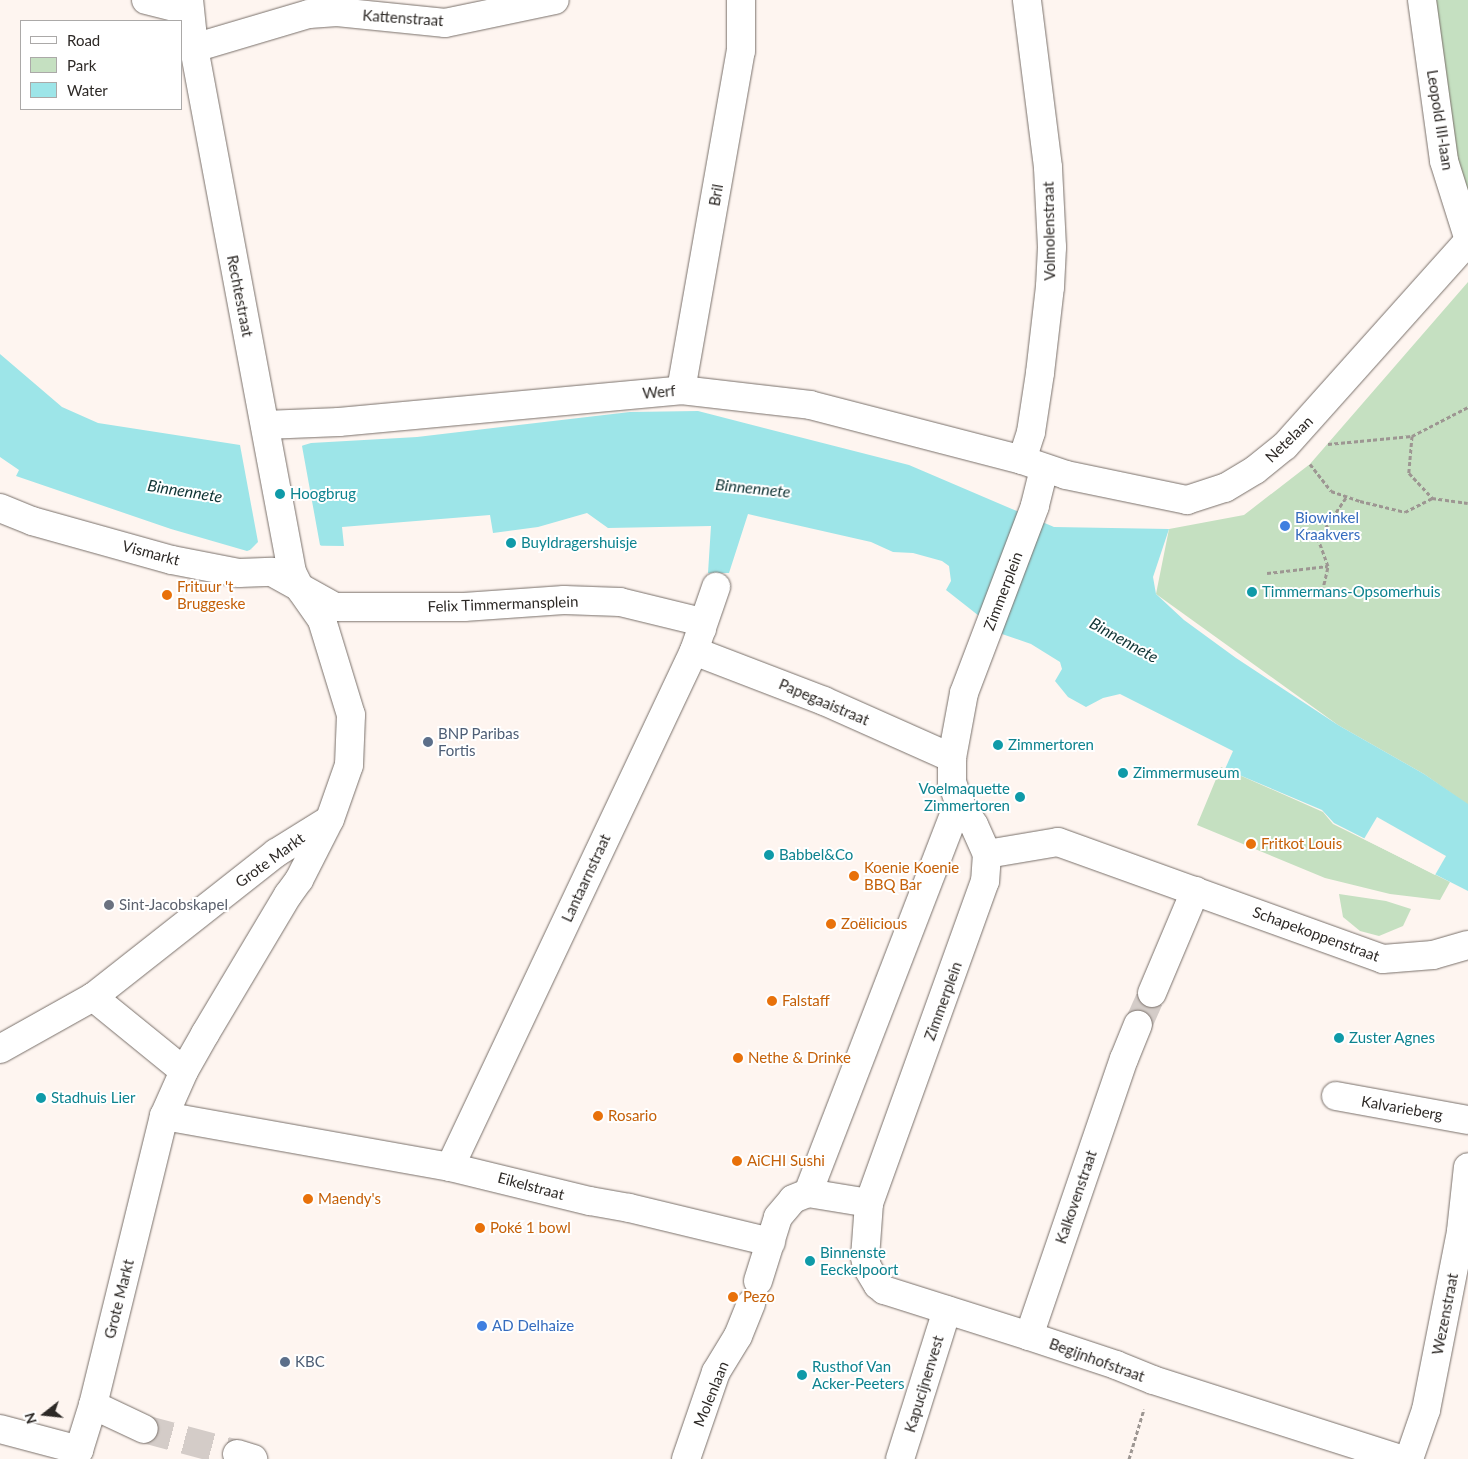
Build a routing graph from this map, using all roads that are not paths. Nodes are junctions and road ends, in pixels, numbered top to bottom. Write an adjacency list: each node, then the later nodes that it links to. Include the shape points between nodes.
1 (146, 0): 6 (street)
2 (555, 0): 7 (street, Kattenstraat, via 445,23 337,12 309,14)
3 (741, 0): 10 (street, Bril, via 742,51)
4 (1027, 0): 12 (street, Volmolenstraat, via 1048,167 1052,247 1031,432)
5 (1422, 0): 8 (street, Leopold III-laan, via 1444,161)
6 (190, 5): 7 (street, Rechtestraat)
7 (194, 48): 11 (street, Rechtestraat)
8 (1468, 237)
9 (1468, 241): 12 (street, Netelaan, via 1285,446 1225,488 1188,500 1138,492)
10 (680, 390): 11 (street, Werf, via 339,422); 12 (street, Werf, via 810,405)
11 (267, 435): 15 (street, Rechtestraat, via 292,572)
12 (1034, 485): 17 (street, Zimmerplein, via 990,626 964,693)
13 (0, 508): 15 (street, Vismarkt, via 32,521 172,560 239,573 272,572)
14 (716, 587): 16 (street, Lantaarnstraat)
15 (301, 590): 16 (street, Felix Timmermansplein, via 335,607 464,606 564,600 620,602 694,620); 19 (street, Grote Markt, via 322,620 351,715 349,765)
16 (698, 640): 17 (street, Papegaaistraat); 32 (street, Lantaarnstraat)
17 (952, 758): 18 (street, Zimmerplein, via 952,782)
18 (959, 802): 20 (street, Zimmerplein); 33 (street)
19 (330, 819): 24 (street, Grote Markt, via 276,853); 27 (street, Grote Markt, via 299,880)
20 (987, 854): 21 (street, Schapekoppenstraat, via 1058,842); 34 (street, Zimmerplein, via 980,899)
21 (1195, 891): 22 (street, Schapekoppenstraat, via 1383,959 1433,955); 23 (street)
22 (1468, 945)
23 (1152, 993)
24 (93, 997): 26 (street, Grote Markt); 27 (street)
25 (1138, 1025): 38 (street, Kalkovenstraat)
26 (0, 1049)
27 (184, 1071): 29 (street, Grote Markt)
28 (1336, 1096): 30 (street, Kalvarieberg)
29 (164, 1116): 32 (street, Eikelstraat); 39 (street, Grote Markt)
30 (1468, 1120)
31 (1468, 1166): 35 (street, Wezenstraat)
32 (450, 1167): 36 (street, Eikelstraat)
33 (808, 1193): 34 (street); 36 (street, via 793,1199 778,1217)
34 (869, 1202): 37 (street, Begijnhofstraat, via 865,1258 872,1278 884,1290)
35 (1465, 1231): 46 (street, Wezenstraat, via 1426,1410)
36 (771, 1242): 43 (street, Molenlaan, via 738,1336 716,1372)
37 (946, 1310): 38 (street, Begijnhofstraat); 44 (street, Kapucijnenvest)
38 (1029, 1336): 45 (street, Begijnhofstraat, via 1153,1380)
39 (93, 1405): 41 (street); 42 (street, Grote Markt)
40 (0, 1429): 42 (street, Grote Markt)
41 (144, 1429)
42 (80, 1455)
43 (686, 1459)
44 (900, 1459)
45 (1400, 1459)
46 (1409, 1459)

